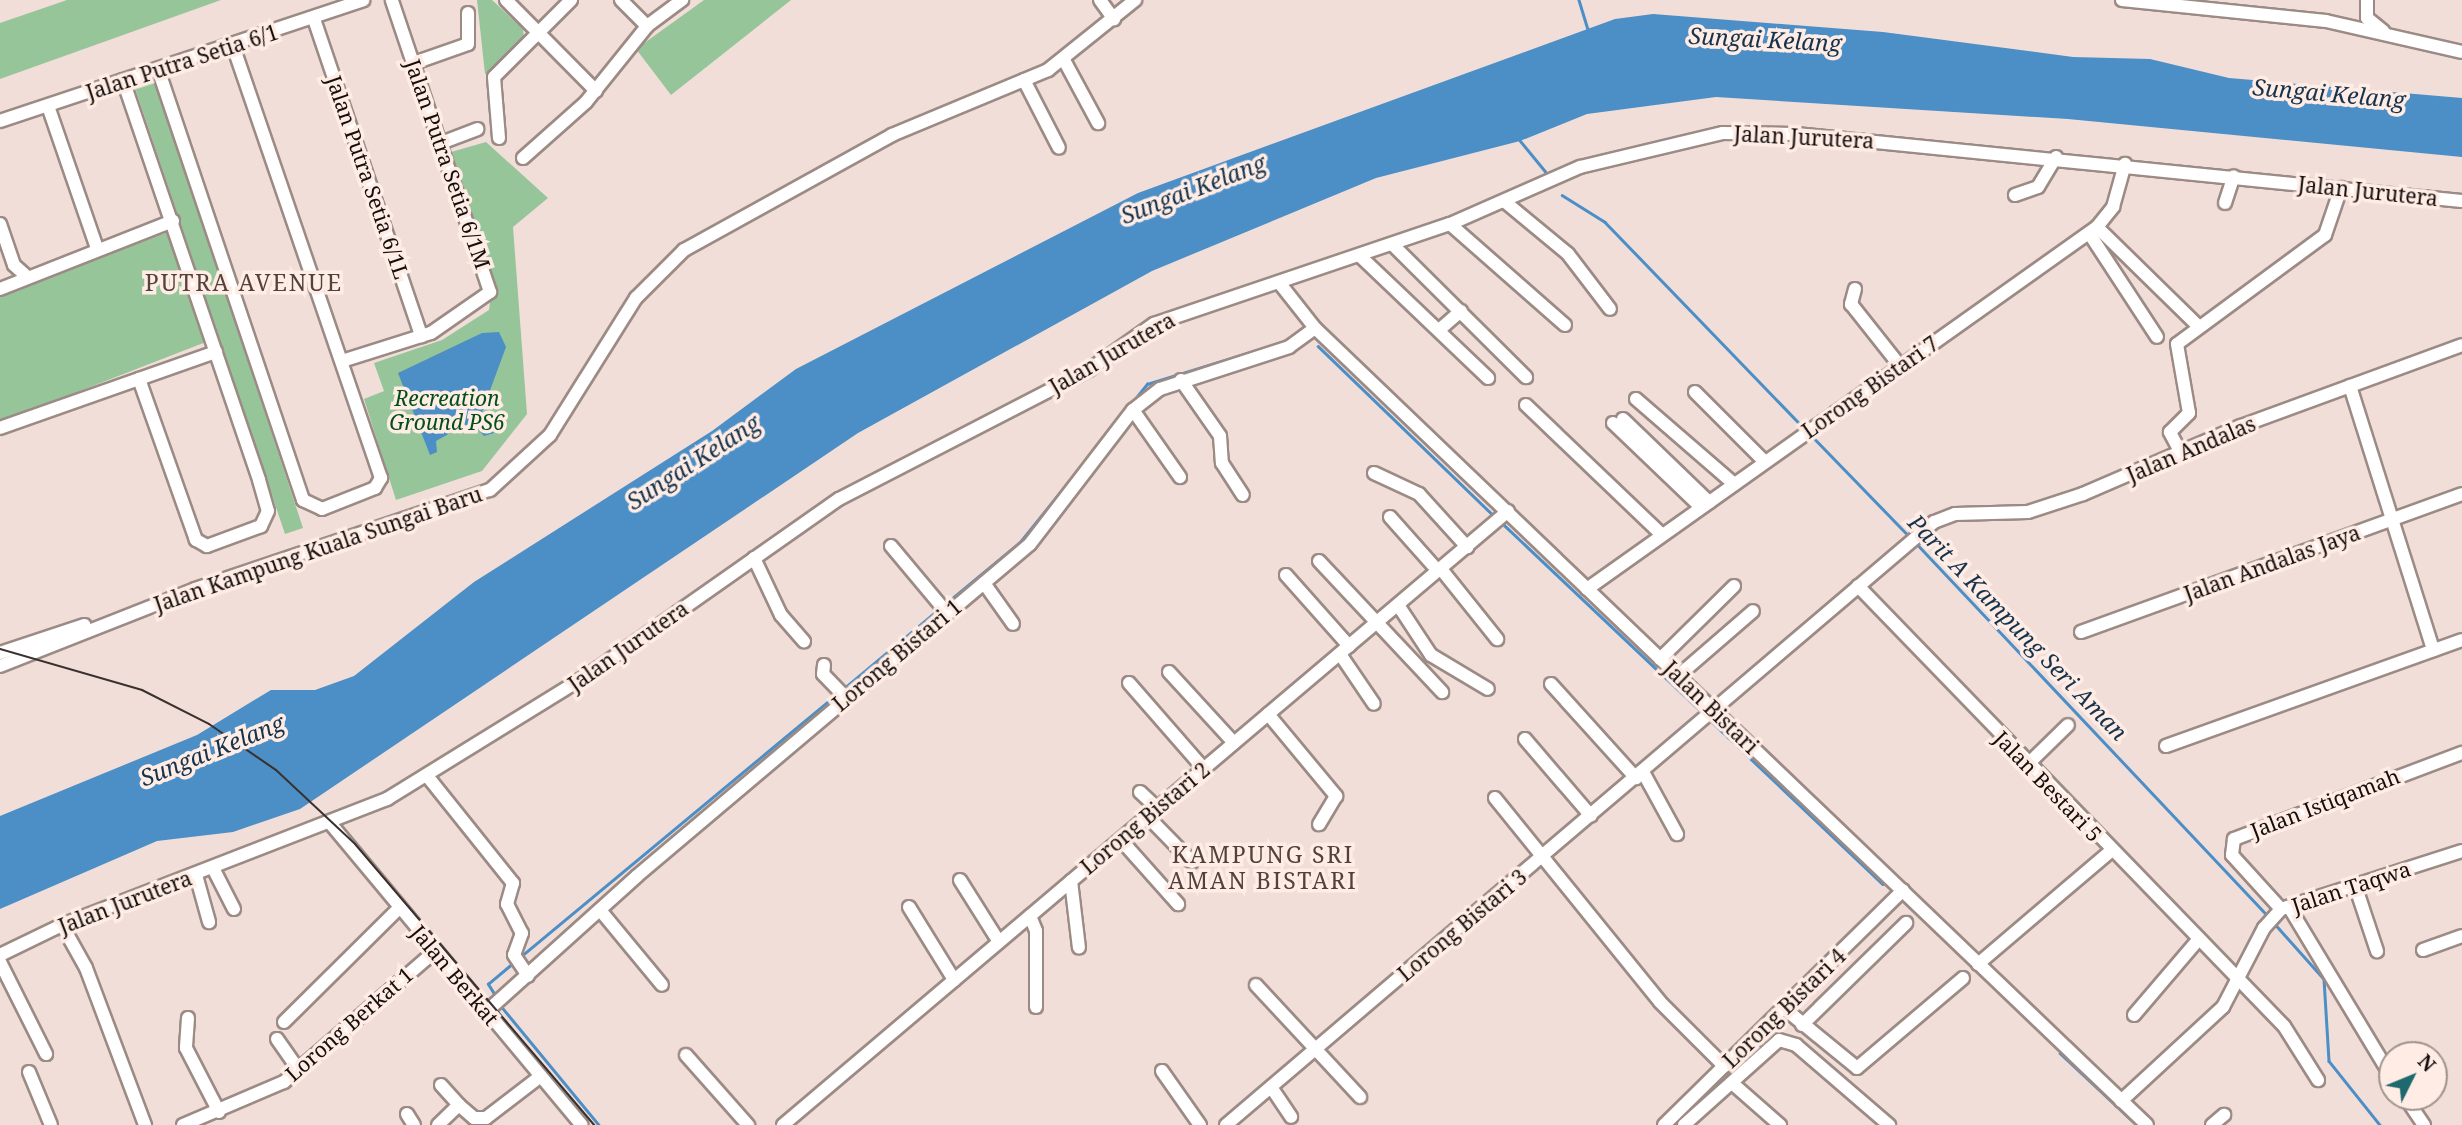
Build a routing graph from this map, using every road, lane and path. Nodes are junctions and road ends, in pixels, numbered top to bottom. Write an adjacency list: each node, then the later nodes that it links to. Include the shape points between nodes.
1 (363, 0): 12 (street, Jalan Putra Setia 6/1)
2 (392, 0): 20 (street, Jalan Putra Setia 6/1M)
3 (506, 0): 15 (street)
4 (570, 0): 15 (street)
5 (621, 0): 14 (street)
6 (682, 0): 14 (street)
7 (1100, 0): 13 (street)
8 (1135, 0): 13 (street, Jalan Kampung Kuala Sungai Baru)
9 (2122, 0): 16 (street, via 2326,21)
10 (2367, 0): 16 (street, via 2367,18)
11 (468, 13): 20 (street, via 470,38 463,49)
12 (314, 19): 17 (street, Jalan Putra Setia 6/1); 58 (street, Jalan Putra Setia 6/1L)
13 (1114, 19): 19 (street, Jalan Kampung Kuala Sungai Baru)
14 (647, 26): 24 (street)
15 (537, 33): 24 (street); 29 (street, via 494,77)
16 (2388, 35): 18 (street)
17 (233, 45): 21 (street, Jalan Putra Setia 6/1); 62 (street)
18 (2462, 52)
19 (1064, 60): 23 (street, Jalan Kampung Kuala Sungai Baru); 27 (street)
20 (414, 63): 30 (street, Jalan Putra Setia 6/1M)
21 (158, 69): 22 (street, Jalan Putra Setia 6/1); 62 (street, via 303,499 321,509 375,488 381,478)
22 (123, 80): 25 (street, Jalan Putra Setia 6/1); 41 (street)
23 (1024, 80): 31 (street); 100 (street, Jalan Kampung Kuala Sungai Baru, via 892,135 684,250 636,298 550,435 490,490)
24 (596, 91): 33 (street)
25 (48, 106): 26 (street, Jalan Putra Setia 6/1); 46 (street)
26 (0, 121)
27 (1098, 123)
28 (477, 129): 30 (street)
29 (499, 138)
30 (440, 143): 58 (street, Jalan Putra Setia 6/1M, via 490,292)
31 (1059, 148)
32 (2056, 157): 34 (street, Jalan Jurutera); 37 (street, via 2038,187); 38 (street, Jalan Jurutera, via 1723,134 1580,167)
33 (523, 158)
34 (2125, 164): 35 (street, Jalan Jurutera); 44 (street, Lorong Bistari 7, via 2113,207)
35 (2234, 176): 36 (street, Jalan Jurutera); 40 (street)
36 (2341, 188): 39 (street, Jalan Jurutera); 55 (street, via 2325,235)
37 (2015, 195)
38 (1504, 201): 43 (street, Jalan Jurutera); 52 (street, via 1569,254)
39 (2462, 201)
40 (2225, 203)
41 (173, 221): 46 (street); 61 (street)
42 (0, 224): 48 (street, via 14,265)
43 (1450, 225): 45 (street, Jalan Jurutera); 54 (street)
44 (2093, 230): 55 (street); 59 (street); 63 (street, Lorong Bistari 7)
45 (1392, 244): 47 (street, Jalan Jurutera); 53 (street)
46 (97, 248): 48 (street)
47 (1360, 256): 49 (street, Jalan Jurutera); 57 (street)
48 (25, 275): 50 (street)
49 (1281, 285): 56 (street, Jalan Bistari); 89 (street, Jalan Jurutera, via 1234,292 1154,324 1089,370 839,499)
50 (0, 289)
51 (1856, 289): 63 (street, via 1851,303)
52 (1610, 309)
53 (1461, 311): 57 (street); 64 (street)
54 (1565, 326)
55 (2199, 327): 75 (street, via 2177,344 2189,413 2170,432)
56 (1315, 328): 67 (street, Lorong Bistari 1, via 1289,347); 83 (street, Jalan Bistari)
57 (1439, 330): 65 (street)
58 (421, 336): 62 (street, Jalan Putra Setia 6/1M)
59 (2157, 337)
60 (2462, 345): 68 (street, Jalan Andalas)
61 (216, 352): 66 (street); 66 (street, via 268,511 261,526 207,546 196,540)
62 (342, 361)
63 (1901, 367): 76 (street, Lorong Bistari 7)
64 (1527, 377)
65 (1488, 378)
66 (139, 379): 74 (street)
67 (1181, 380): 72 (street, Lorong Bistari 1); 81 (street, via 1220,436 1222,463)
68 (2350, 386): 75 (street, Jalan Andalas); 85 (street)
69 (1695, 393): 76 (street)
70 (1636, 400): 79 (street)
71 (1526, 405): 86 (street)
72 (1133, 410): 78 (street); 93 (street, Lorong Bistari 1, via 1030,544)
73 (1618, 421): 82 (street)
74 (0, 428)
75 (2182, 455): 95 (street, Jalan Andalas, via 2028,512 1955,514 1919,532)
76 (1765, 462): 79 (street, Lorong Bistari 7)
77 (1374, 473): 88 (street, via 1419,494)
78 (1180, 477)
79 (1734, 484): 82 (street, Lorong Bistari 7)
80 (2462, 494): 85 (street, Jalan Andalas Jaya)
81 (1243, 495)
82 (1705, 504): 86 (street, Lorong Bistari 7)
83 (1502, 516): 88 (street, Lorong Bistari 2); 96 (street, Jalan Bistari)
84 (1390, 517): 91 (street)
85 (2391, 519): 103 (street, Jalan Andalas Jaya); 108 (street)
86 (1661, 534): 96 (street, Lorong Bistari 7)
87 (891, 546): 98 (street)
88 (1466, 547): 91 (street, Lorong Bistari 2)
89 (754, 558): 106 (street, via 781,615); 131 (street, Jalan Jurutera)
90 (1319, 561): 101 (street)
91 (1439, 570): 97 (street, Lorong Bistari 2); 104 (street)
92 (1286, 575): 107 (street)
93 (984, 583): 98 (street, Lorong Bistari 1); 102 (street)
94 (1734, 586): 110 (street)
95 (1858, 586): 122 (street, Lorong Bistari 3); 128 (street, Jalan Bestari 5)
96 (1587, 589): 110 (street, Jalan Bistari)
97 (1398, 605): 101 (street, Lorong Bistari 2); 117 (street, via 1431,655 1462,668)
98 (943, 608): 118 (street, Lorong Bistari 1)
99 (1753, 611): 114 (street)
100 (122, 617): 109 (street); 111 (street, Jalan Kampung Kuala Sungai Baru)
101 (1377, 623): 107 (street, Lorong Bistari 2); 119 (street)
102 (1013, 624)
103 (2081, 632)
104 (1497, 639)
105 (2462, 640): 108 (street)
106 (804, 641)
107 (1344, 650): 120 (street); 121 (street, Lorong Bistari 2)
108 (2433, 650): 126 (street)
109 (0, 653)
110 (1660, 659): 114 (street, Jalan Bistari)
111 (4, 663)
112 (824, 665): 118 (street)
113 (1169, 672): 125 (street)
114 (1678, 676): 122 (street, Jalan Bistari)
115 (1129, 683): 129 (street)
116 (1550, 684): 130 (street)
117 (1488, 689)
118 (840, 692): 155 (street, Lorong Bistari 1)
119 (1442, 692)
120 (1374, 704)
121 (1268, 715): 125 (street, Lorong Bistari 2); 137 (street, via 1336,796)
122 (1707, 717): 130 (street, Lorong Bistari 3); 149 (street, Jalan Bistari)
123 (2068, 725): 128 (street)
124 (1525, 740): 135 (street)
125 (1234, 743): 129 (street, Lorong Bistari 2)
126 (2166, 746)
127 (2462, 753): 153 (street, Jalan Istiqamah, via 2234,839 2232,855)
128 (2027, 765): 140 (street, Jalan Bestari 5)
129 (1203, 769): 134 (street, Lorong Bistari 2)
130 (1639, 775): 135 (street, Lorong Bistari 3); 138 (street)
131 (428, 777): 136 (street, Jalan Jurutera); 170 (street, via 513,883 507,904 522,933)
132 (1140, 792): 134 (street)
133 (1495, 798): 142 (street)
134 (1153, 813): 139 (street, Lorong Bistari 2); 143 (street)
135 (1591, 816): 142 (street, Lorong Bistari 3)
136 (330, 823): 144 (street, Jalan Jurutera); 152 (street, Jalan Berkat)
137 (1319, 824)
138 (1677, 834)
139 (1121, 839): 147 (street, Lorong Bistari 2); 150 (street)
140 (2111, 851): 161 (street, Jalan Bestari 5); 169 (street)
141 (2462, 851): 148 (street, Jalan Taqwa)
142 (1543, 856): 184 (street, Lorong Bistari 3); 188 (street, via 1660,1002)
143 (1192, 862)
144 (213, 868): 145 (street, Jalan Jurutera); 154 (street)
145 (196, 875): 157 (street); 159 (street, Jalan Jurutera)
146 (960, 880): 162 (street)
147 (1071, 881): 156 (street, Lorong Bistari 2); 163 (street)
148 (2355, 884): 153 (street, Jalan Taqwa); 166 (street)
149 (1903, 890): 169 (street, Jalan Bistari); 178 (street, Lorong Bistari 4)
150 (1178, 904)
151 (909, 907): 172 (street)
152 (399, 908): 165 (street, Jalan Berkat); 181 (street)
153 (2285, 908): 173 (street, Jalan Taqwa, via 2263,928); 187 (street, Jalan Istiqamah)
154 (234, 909)
155 (600, 910): 170 (street, Lorong Bistari 1); 174 (street)
156 (1030, 916): 162 (street, Lorong Bistari 2); 176 (street, via 1036,931)
157 (209, 922)
158 (1906, 923): 182 (street)
159 (62, 925): 167 (street, Jalan Jurutera); 204 (street, via 86,968)
160 (2462, 936): 164 (street)
161 (2199, 939): 173 (street, Jalan Bestari 5); 179 (street)
162 (999, 942): 172 (street, Lorong Bistari 2)
163 (1079, 948)
164 (2423, 950)
165 (435, 951): 177 (street, Jalan Berkat); 189 (street, Lorong Berkat 1)
166 (2377, 951)
167 (0, 955)
168 (0, 962): 185 (street)
169 (1978, 964): 198 (street, Jalan Bistari)
170 (521, 966): 177 (street, Lorong Bistari 1, via 504,997)
171 (1963, 978): 182 (street, via 1857,1068)
172 (954, 981): 209 (street, Lorong Bistari 2)
173 (2241, 983): 193 (street, Jalan Bestari 5, via 2284,1026); 198 (street)
174 (662, 985)
175 (1256, 985): 184 (street)
176 (1036, 1007)
177 (489, 1009): 192 (street, Jalan Berkat)
178 (1785, 1009): 182 (street); 188 (street, Lorong Bistari 4)
179 (2134, 1015)
180 (188, 1018): 200 (street, via 186,1048)
181 (284, 1022)
182 (1802, 1025)
183 (276, 1039): 189 (street)
184 (1312, 1052): 196 (street, Lorong Bistari 3); 197 (street)
185 (46, 1054)
186 (686, 1055): 208 (street)
187 (2378, 1056)
188 (1724, 1066): 212 (street, Lorong Bistari 4)
189 (298, 1069): 200 (street, Lorong Berkat 1)
190 (1162, 1071): 210 (street)
191 (29, 1072): 203 (street)
192 (541, 1076): 199 (street, via 482,1119); 207 (street, Jalan Berkat)
193 (2318, 1080)
194 (1731, 1083): 213 (street); 214 (street); 215 (street, via 1779,1040 1796,1045)
195 (441, 1085): 199 (street)
196 (1271, 1087): 202 (street); 211 (street, Lorong Bistari 3)
197 (1360, 1097)
198 (2121, 1101): 216 (street, Jalan Bistari)
199 (459, 1105): 206 (street)
200 (219, 1112): 205 (street, Lorong Berkat 1)
201 (2224, 1115): 217 (street)
202 (1291, 1117)
203 (51, 1125)
204 (145, 1125)
205 (183, 1125)
206 (438, 1125)
207 (582, 1125)
208 (748, 1125)
209 (783, 1125)
210 (1200, 1125)
211 (1226, 1125)
212 (1664, 1125)
213 (1684, 1125)
214 (1780, 1125)
215 (1889, 1125)
216 (2147, 1125)
217 (2212, 1125)

